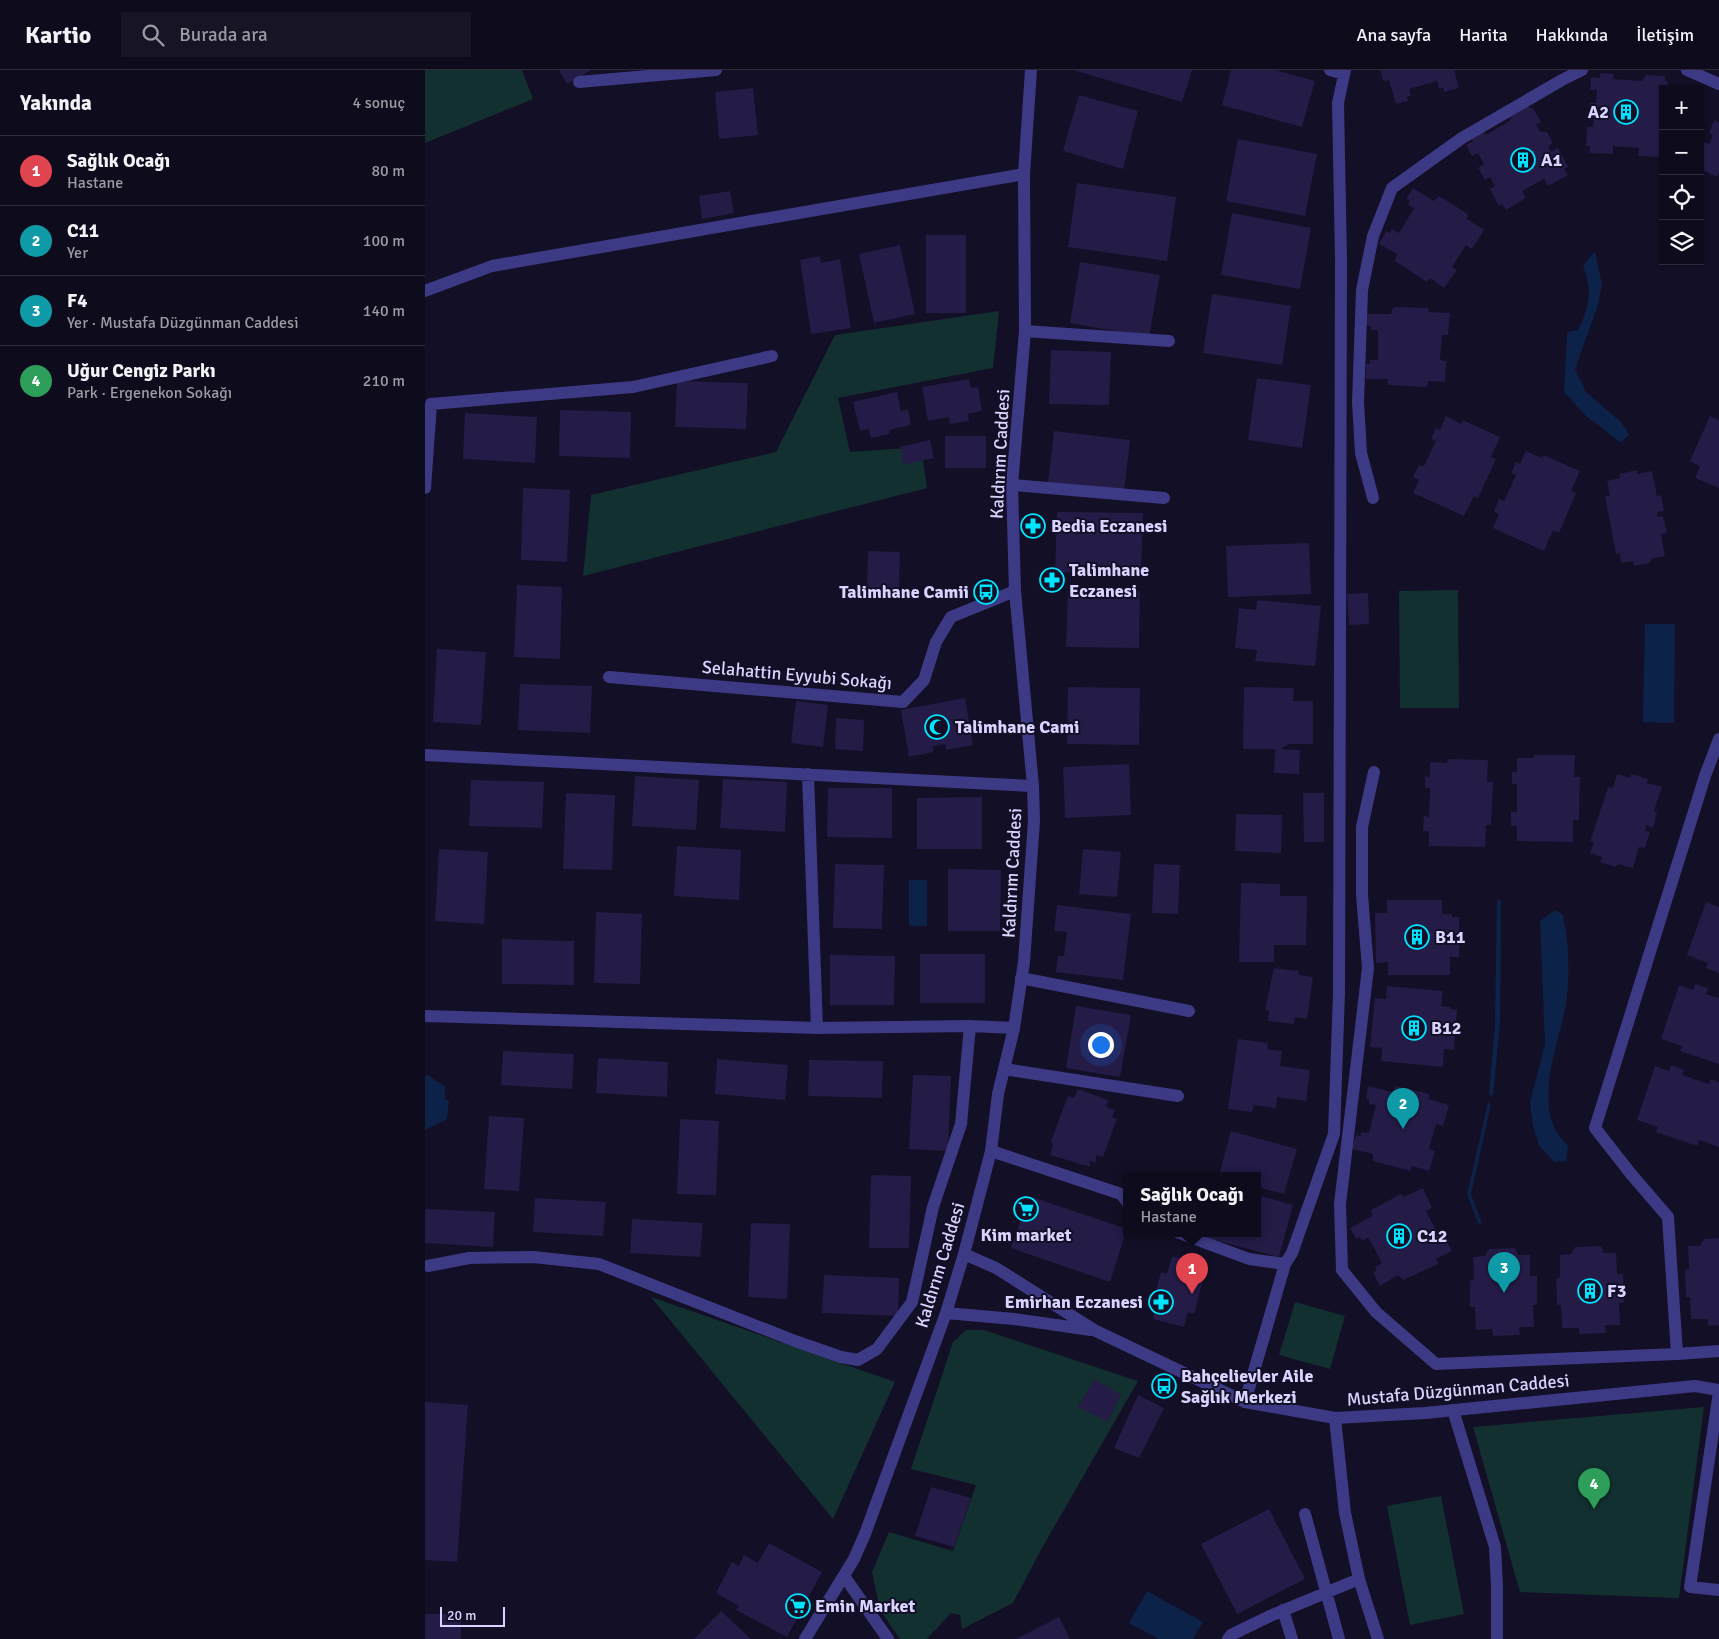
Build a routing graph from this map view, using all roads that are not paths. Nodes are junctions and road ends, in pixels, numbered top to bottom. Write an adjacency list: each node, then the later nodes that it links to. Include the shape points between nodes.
1 (716, 70): 7 (street)
2 (1031, 70): 9 (street, Kaldırım Caddesi)
3 (1330, 70): 6 (street)
4 (1582, 70): 17 (street, via 1462,138 1392,188 1373,236 1362,290 1358,402 1361,453)
5 (1687, 70): 8 (street)
6 (1345, 72): 37 (street, via 1338,102 1341,640 1339,993 1334,1134 1292,1253)
7 (579, 82)
8 (1719, 84)
9 (1025, 174): 10 (street, via 492,266); 11 (street, Kaldırım Caddesi)
10 (425, 288)
11 (1025, 331): 12 (street); 14 (street, Kaldırım Caddesi)
12 (1169, 341)
13 (772, 356): 15 (street, via 633,387 431,404)
14 (1012, 485): 16 (street); 18 (street, Kaldırım Caddesi)
15 (425, 488)
16 (1164, 498)
17 (1373, 498)
18 (1015, 591): 19 (street, Selahattin Eyyubi Sokağı, via 951,617 937,642 924,680 903,702); 24 (street, Kaldırım Caddesi)
19 (609, 677)
20 (1719, 739): 42 (street, via 1595,1128 1668,1218)
21 (425, 755): 23 (street)
22 (1374, 772): 42 (street, via 1362,827 1362,895 1368,968 1340,1204 1343,1270 1376,1312 1436,1364)
23 (808, 774): 24 (street); 29 (street)
24 (1033, 786): 25 (street, Kaldırım Caddesi, via 1034,821)
25 (1021, 978): 26 (street); 30 (street, Kaldırım Caddesi)
26 (1189, 1011)
27 (425, 1016): 29 (street)
28 (970, 1026): 29 (street); 30 (street); 38 (street, via 961,1124 933,1207 912,1302 877,1349 859,1360 795,1341 599,1264 533,1257 469,1258)
29 (817, 1028)
30 (1014, 1028): 31 (street, Kaldırım Caddesi)
31 (1004, 1069): 32 (street); 33 (street, Kaldırım Caddesi)
32 (1178, 1096)
33 (991, 1152): 34 (street); 36 (street, Kaldırım Caddesi)
34 (1123, 1197)
35 (1190, 1237): 37 (street, via 1249,1259)
36 (964, 1254): 39 (street, Kaldırım Caddesi); 40 (street, Mustafa Düzgünman Caddesi, via 996,1268)
37 (1285, 1264): 44 (street)
38 (428, 1266)
39 (946, 1313): 40 (street, Mustafa Düzgünman Caddesi); 48 (street, Kaldırım Caddesi, via 865,1534)
40 (1096, 1331): 44 (street, Mustafa Düzgünman Caddesi)
41 (1719, 1351): 42 (street)
42 (1677, 1354)
43 (1719, 1391): 45 (street, Mustafa Düzgünman Caddesi, via 1695,1386); 50 (street, via 1690,1587)
44 (1245, 1402): 46 (street, Mustafa Düzgünman Caddesi)
45 (1453, 1410): 46 (street, Mustafa Düzgünman Caddesi); 59 (street, via 1495,1548)
46 (1335, 1418): 49 (street, via 1345,1513)
47 (1305, 1514): 51 (street)
48 (844, 1576): 53 (street, Kaldırım Caddesi); 54 (street)
49 (1359, 1579): 51 (street); 58 (street)
50 (1719, 1590)
51 (1326, 1593): 52 (street); 57 (street)
52 (1283, 1610): 55 (street); 56 (street)
53 (805, 1639)
54 (888, 1639)
55 (1228, 1639)
56 (1292, 1639)
57 (1339, 1639)
58 (1378, 1639)
59 (1497, 1639)

